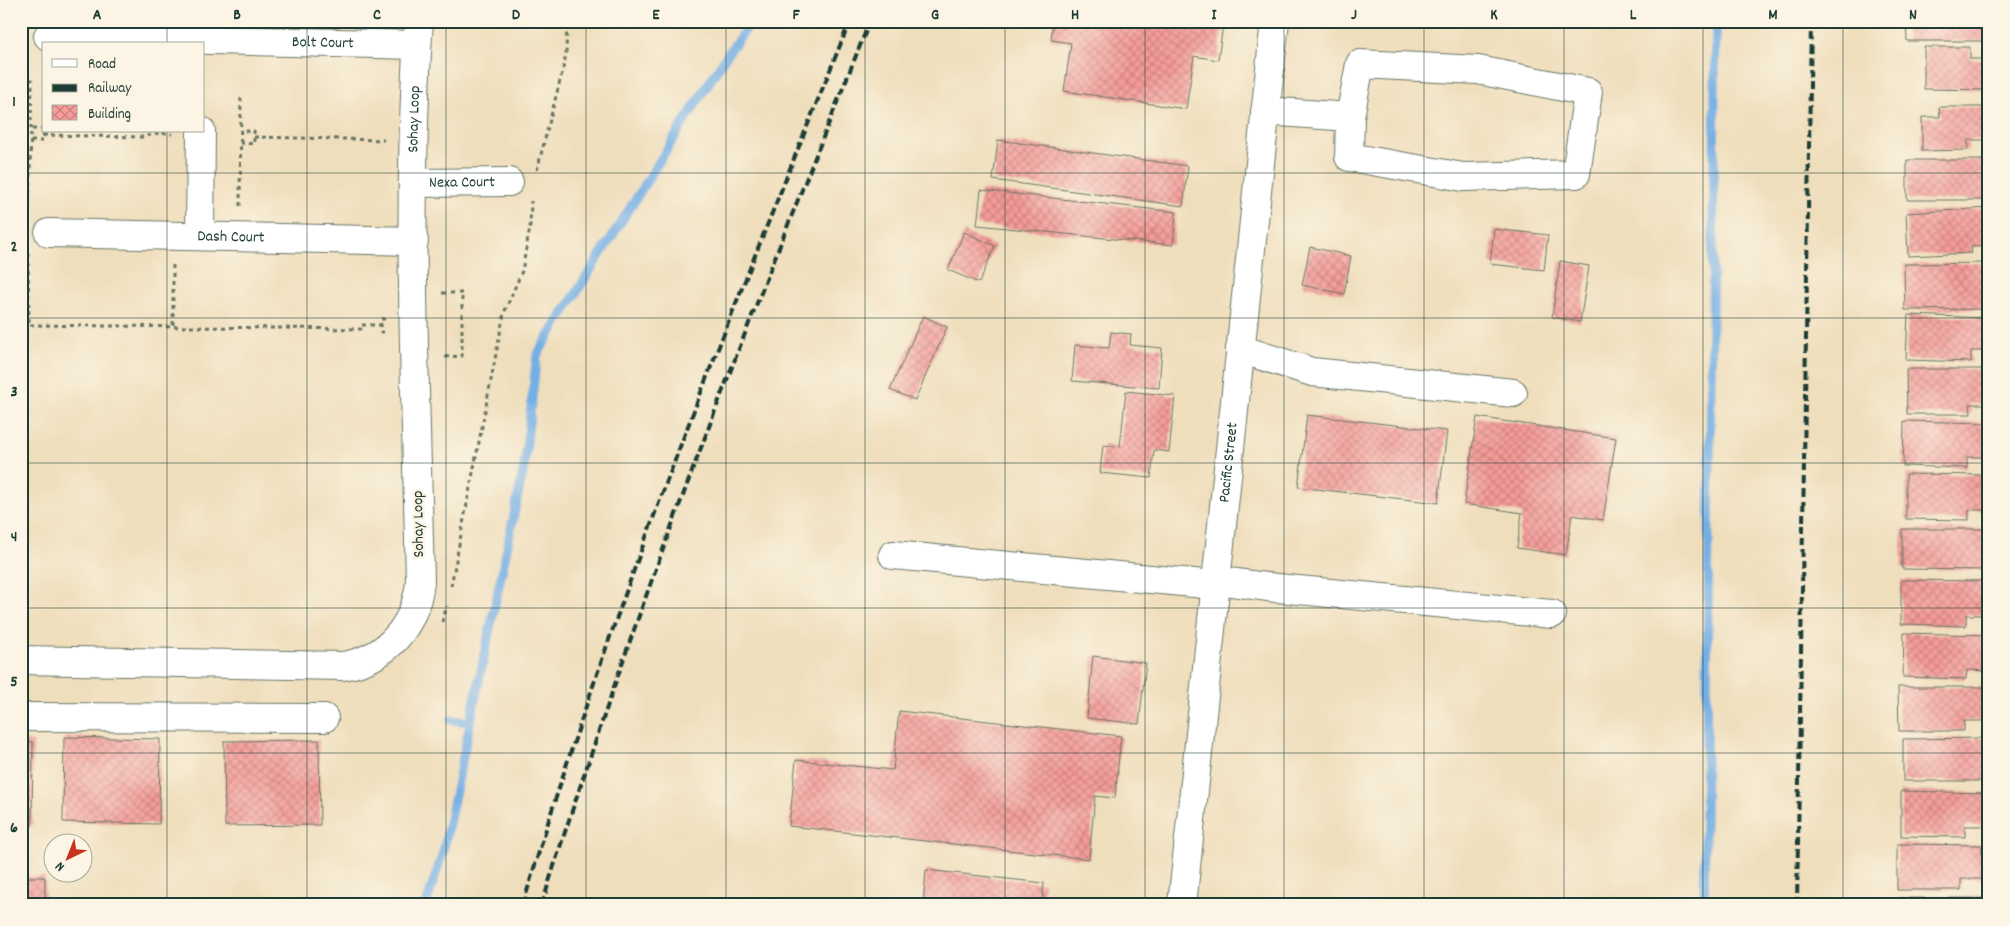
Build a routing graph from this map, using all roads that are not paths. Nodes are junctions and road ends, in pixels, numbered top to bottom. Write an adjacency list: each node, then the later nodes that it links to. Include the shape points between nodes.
1 (1275, 21): 5 (street, Pacific Street)
2 (418, 33): 4 (street, Bolt Court); 9 (street, Sohay Loop)
3 (48, 36): 4 (street, Bolt Court)
4 (202, 42)
5 (1265, 111): 6 (street); 13 (street, Pacific Street)
6 (1350, 118): 6 (street, via 1349,157 1464,177 1576,174 1588,92 1478,70 1360,64)
7 (189, 132): 10 (street)
8 (509, 182): 9 (street, Nexa Court)
9 (414, 183): 12 (street, Sohay Loop)
10 (200, 236): 11 (street, Dash Court); 12 (street, Dash Court)
11 (39, 241)
12 (414, 241): 18 (street, Sohay Loop, via 420,582 412,616 399,636 365,660 342,666)
13 (1240, 349): 14 (street, via 1312,372); 16 (street, Pacific Street)
14 (1513, 393)
15 (893, 554): 16 (street)
16 (1216, 583): 17 (street); 21 (street, Pacific Street)
17 (1552, 614)
18 (21, 660)
19 (21, 717): 20 (street)
20 (324, 718)
21 (1182, 905)

